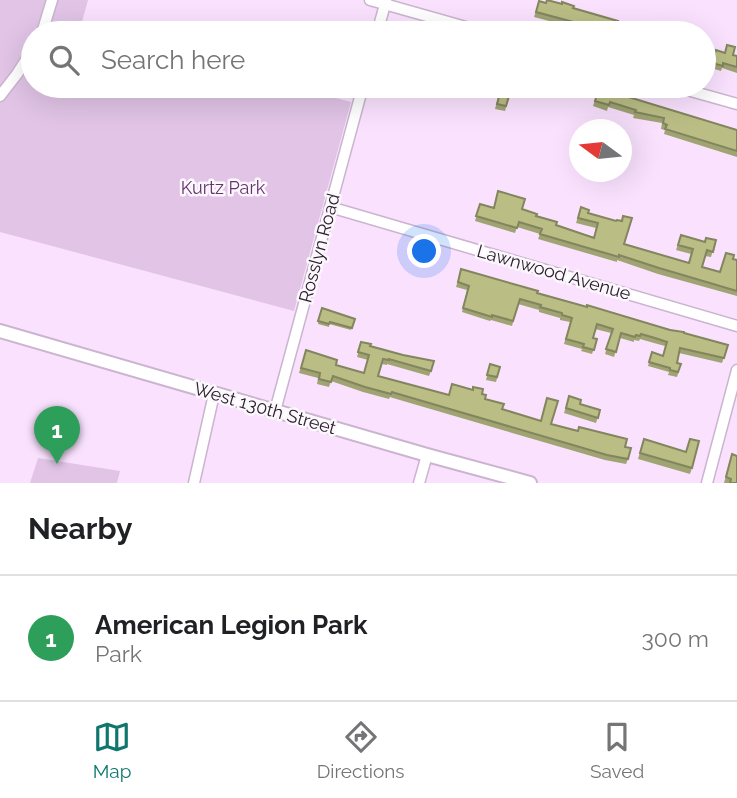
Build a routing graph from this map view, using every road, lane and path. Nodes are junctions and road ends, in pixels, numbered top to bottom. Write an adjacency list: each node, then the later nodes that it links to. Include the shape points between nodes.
1 (52, 0): 4 (street)
2 (370, 0): 3 (street)
3 (386, 2): 5 (street); 6 (street)
4 (46, 21)
5 (380, 21)
6 (449, 21)
7 (21, 69): 8 (street)
8 (0, 96)
9 (360, 98): 12 (street, Rosslyn Road)
10 (716, 98): 11 (street)
11 (737, 104)
12 (330, 207): 13 (street, Lawnwood Avenue); 17 (street, Rosslyn Road)
13 (737, 326)
14 (0, 331): 16 (main road, West 130th Street)
15 (737, 370): 22 (street)
16 (214, 394): 17 (main road, West 130th Street); 19 (street)
17 (275, 411): 18 (main road, West 130th Street)
18 (427, 455): 20 (street); 21 (main road, West 130th Street)
19 (194, 483)
20 (419, 483)
21 (530, 483)
22 (707, 483)

